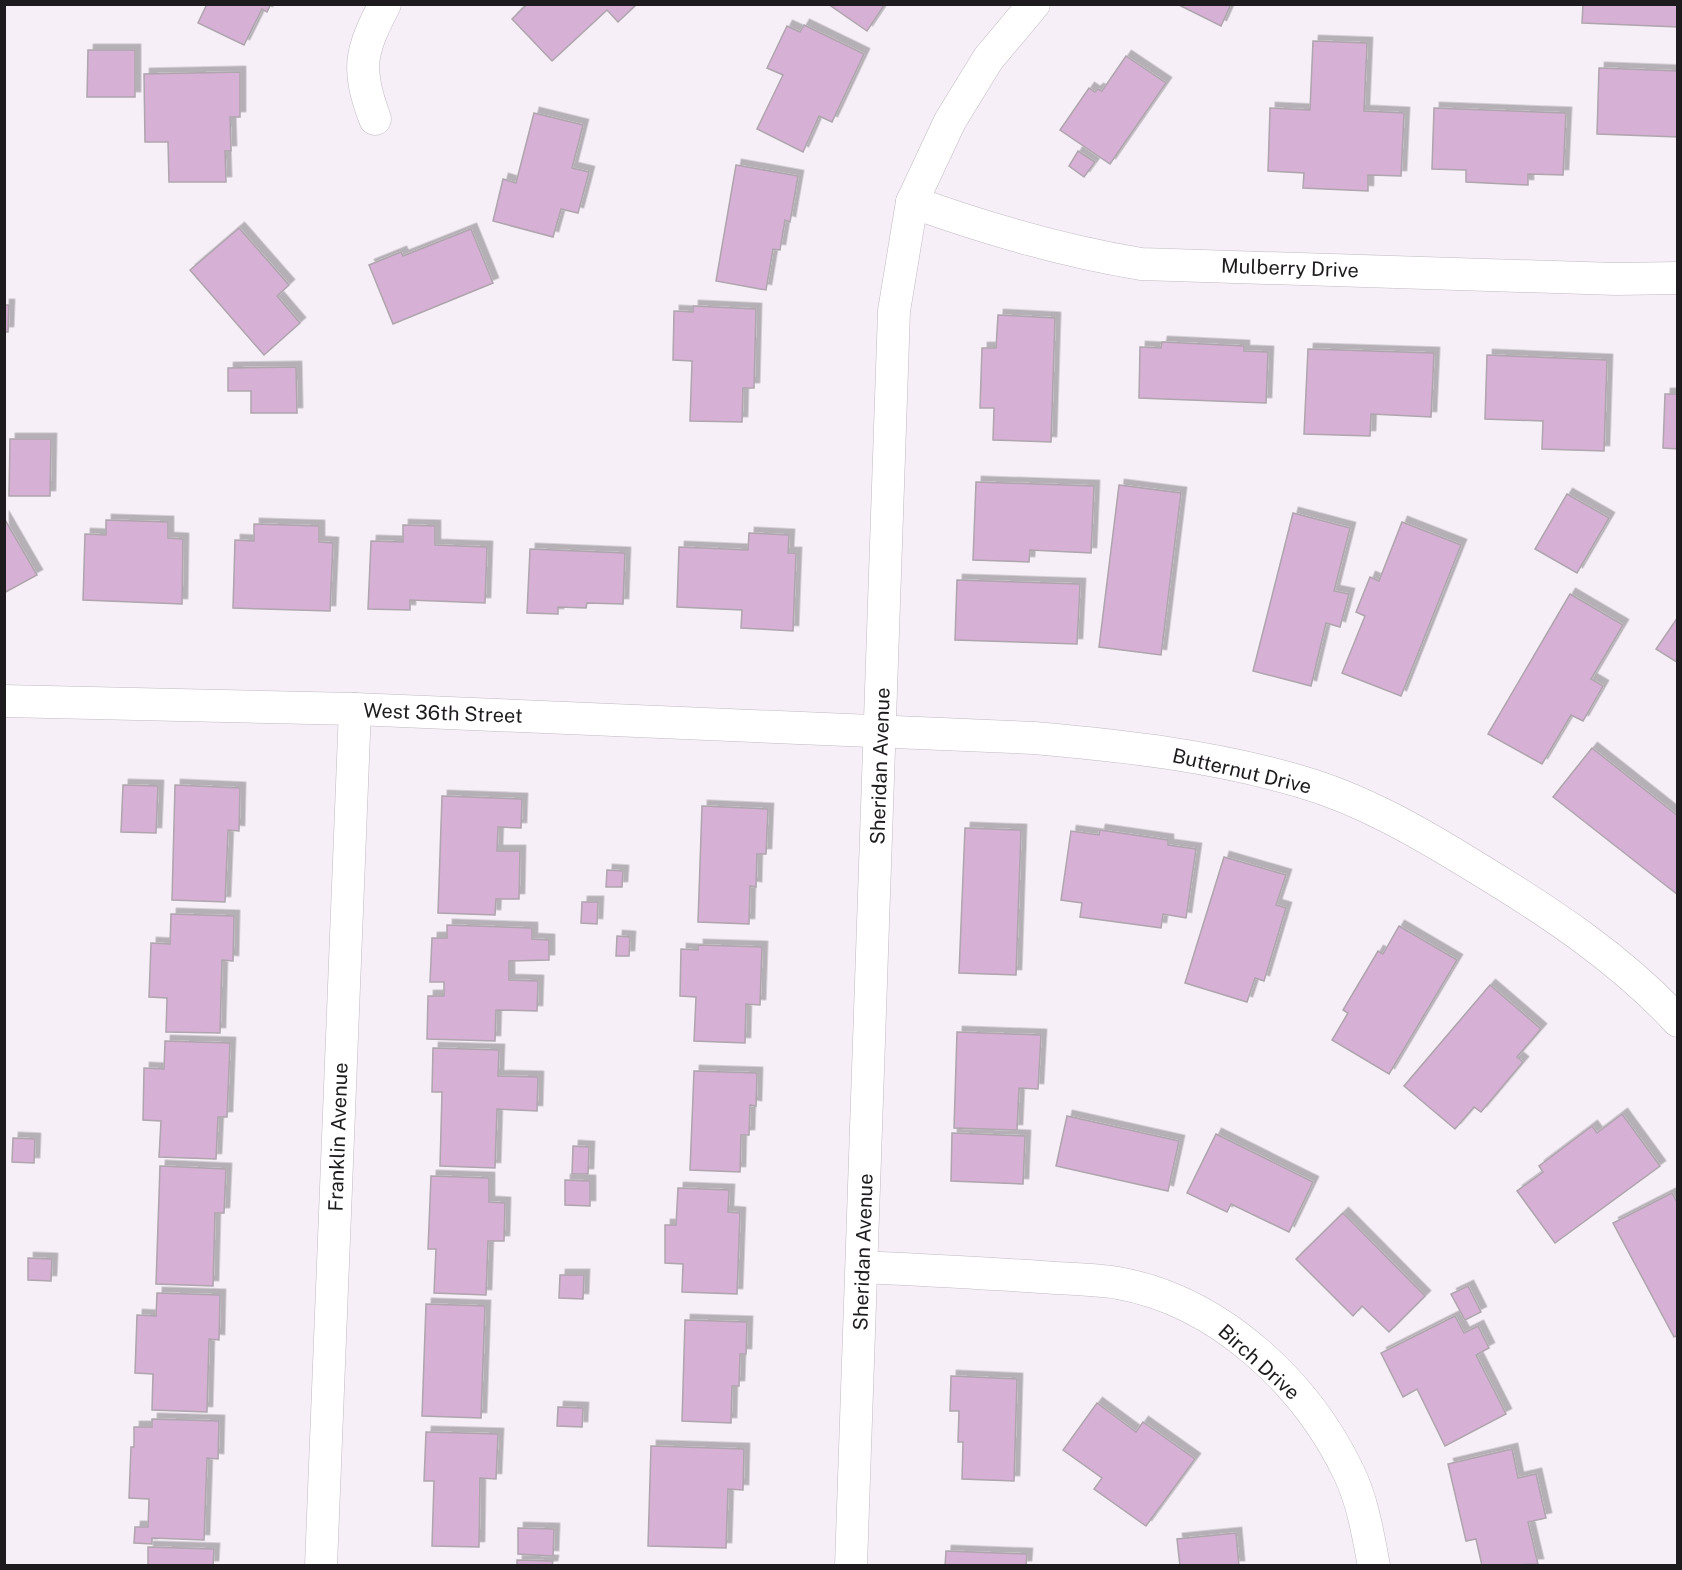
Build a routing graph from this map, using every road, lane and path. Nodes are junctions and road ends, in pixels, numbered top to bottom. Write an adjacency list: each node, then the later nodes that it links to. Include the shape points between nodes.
1 (385, 4): 3 (street, via 368,36 363,62 363,88)
2 (1034, 4): 4 (street, Sheridan Avenue, via 988,58 950,121)
3 (375, 119)
4 (912, 202): 5 (street, Mulberry Drive, via 996,232 1141,264); 8 (street, Sheridan Avenue, via 894,311)
5 (1677, 278)
6 (4, 701): 7 (street, West 36th Street)
7 (355, 709): 8 (street, West 36th Street); 11 (street, Franklin Avenue)
8 (880, 732): 9 (street, Butternut Drive, via 1124,746 1223,762 1304,782 1384,815 1533,902 1624,969); 10 (street, Sheridan Avenue)
9 (1677, 1021)
10 (863, 1267): 12 (street, Sheridan Avenue); 13 (street, Birch Drive, via 1118,1283 1162,1295 1203,1314 1243,1341 1292,1387 1325,1429 1350,1475 1367,1526)
11 (321, 1566)
12 (851, 1566)
13 (1374, 1566)

